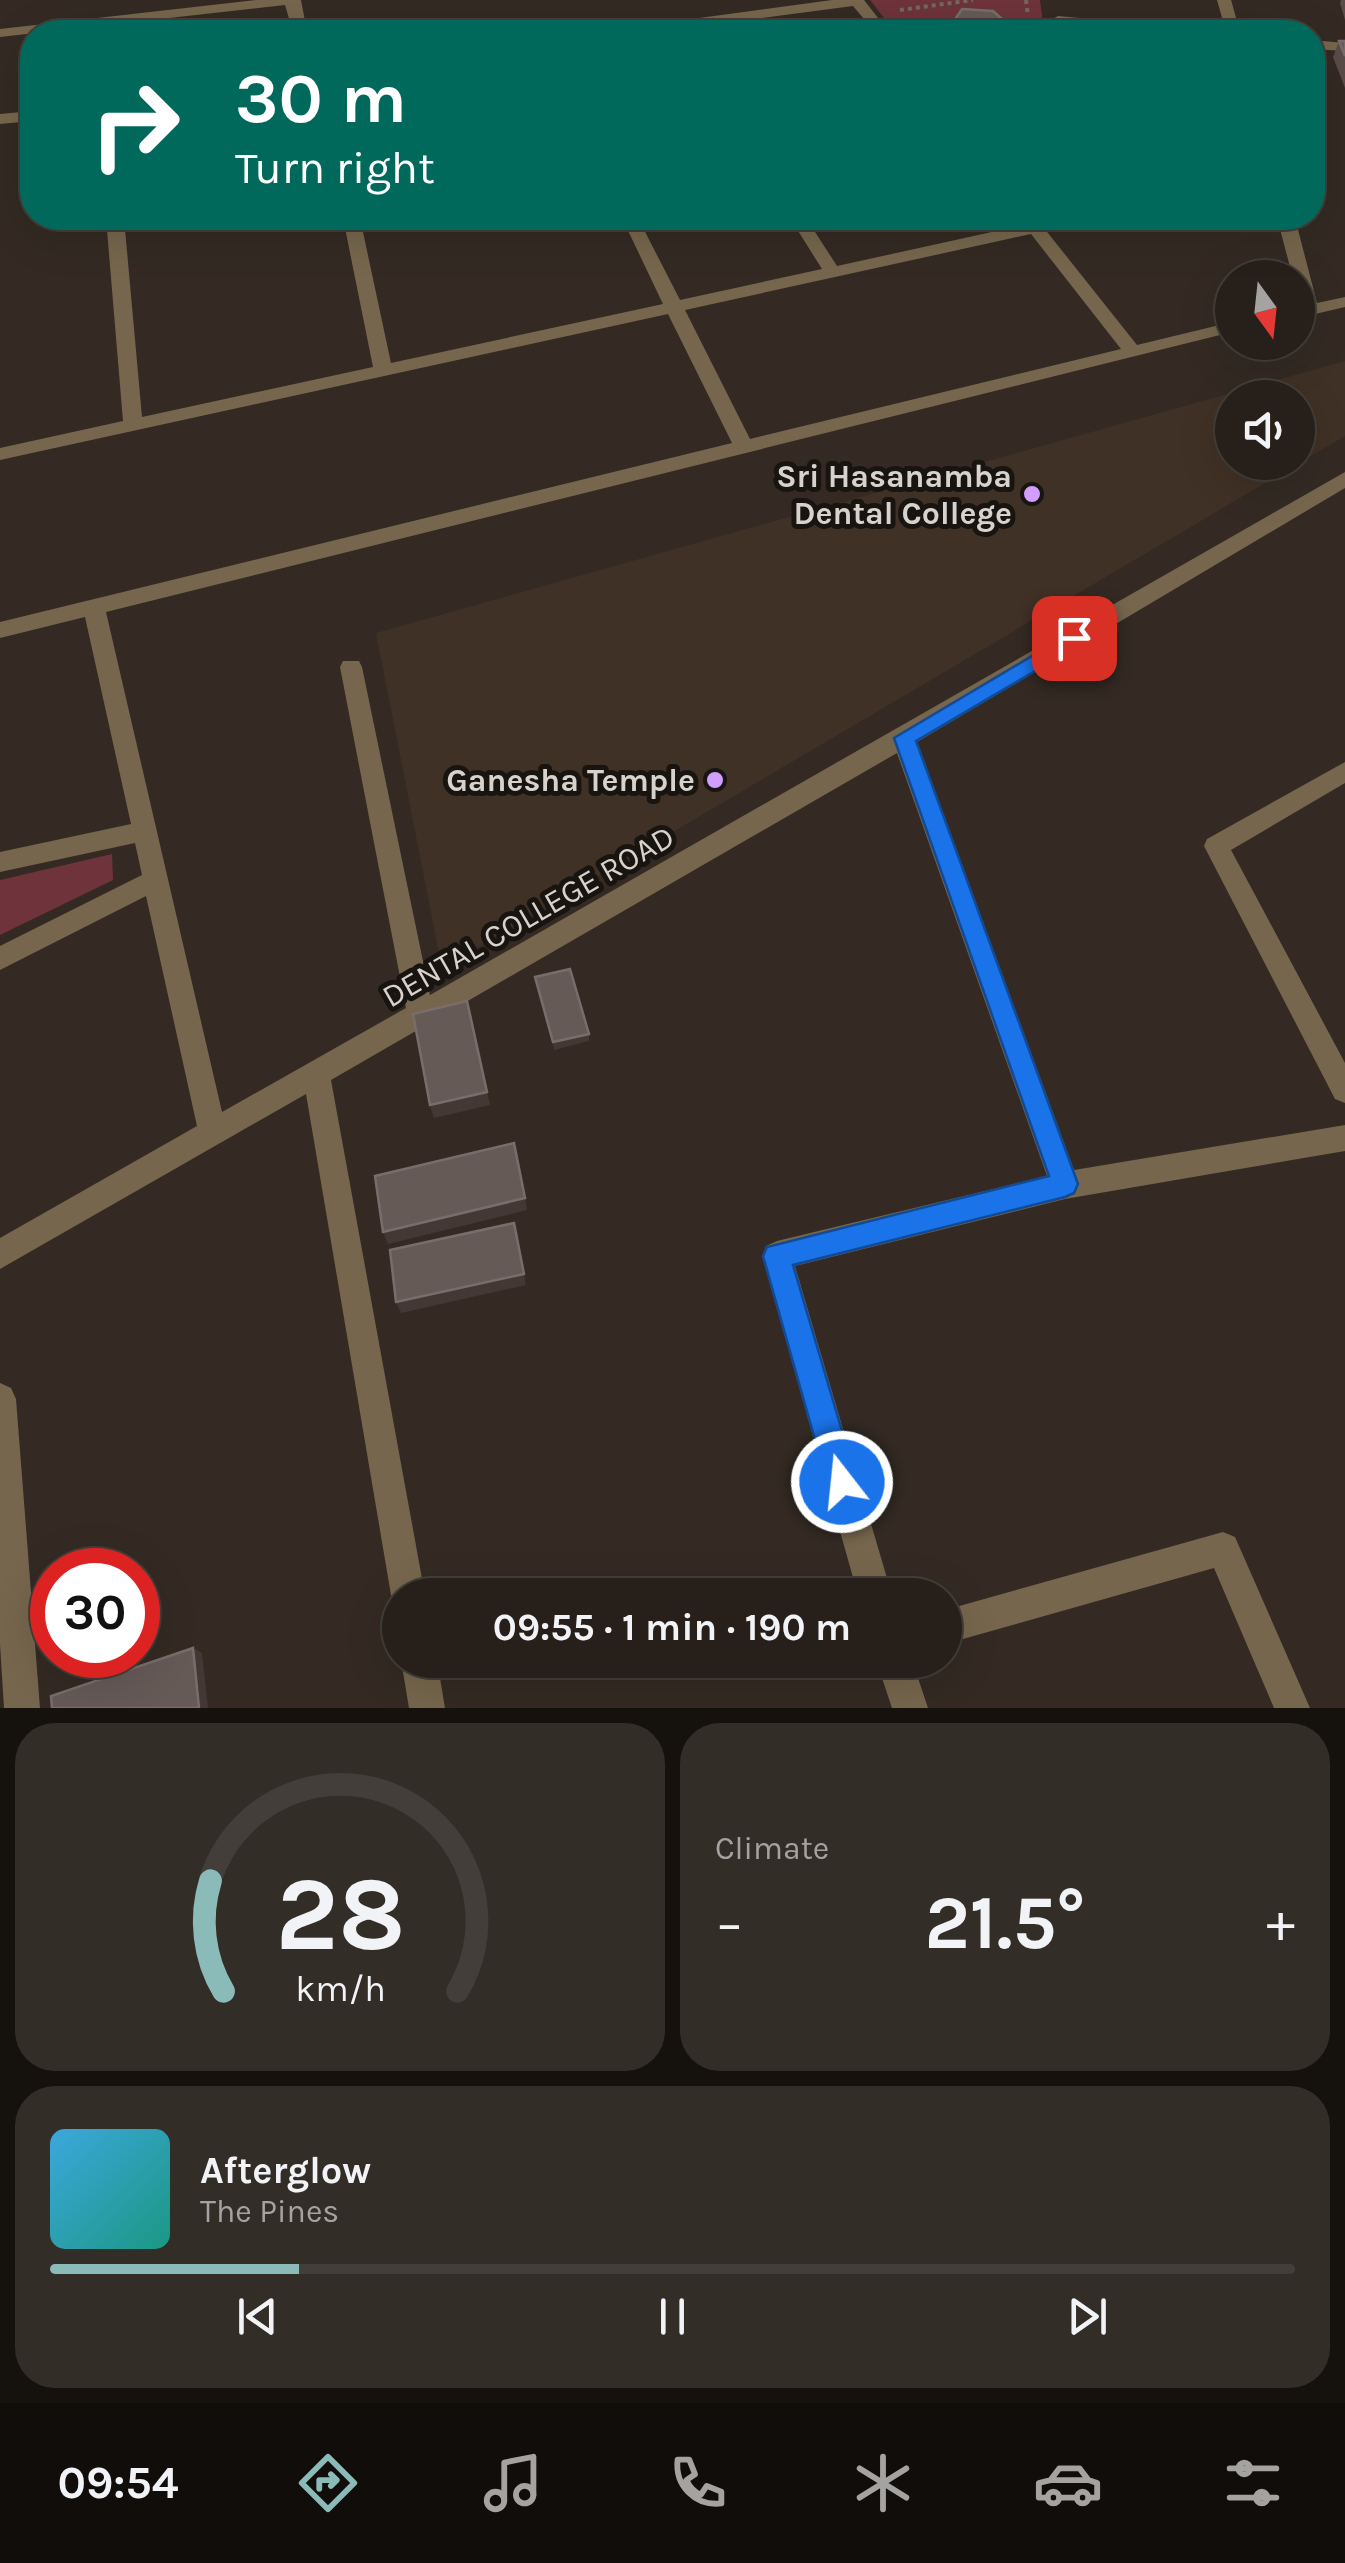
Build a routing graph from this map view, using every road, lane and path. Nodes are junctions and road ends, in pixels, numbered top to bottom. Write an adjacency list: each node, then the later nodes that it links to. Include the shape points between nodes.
1 (292, 0): 5 (street)
2 (856, 0): 4 (street); 6 (street)
3 (973, 0): 4 (path)
4 (867, 14): 7 (street)
5 (115, 20)
6 (735, 20)
7 (872, 20)
8 (116, 230): 23 (street)
9 (353, 230): 22 (street)
10 (636, 230): 18 (street)
11 (806, 230): 16 (street)
12 (1002, 230): 16 (street)
13 (1040, 230): 21 (street)
14 (1288, 230): 15 (street)
15 (1294, 260)
16 (833, 272): 18 (street)
17 (1345, 302): 19 (street)
18 (673, 308): 22 (street); 24 (street)
19 (1315, 309)
20 (1215, 331): 21 (street)
21 (1130, 349): 24 (street)
22 (382, 371): 23 (street)
23 (132, 425): 25 (street)
24 (743, 446): 27 (street)
25 (0, 454)
26 (1345, 479): 30 (street, DENTAL COLLEGE ROAD)
27 (94, 609): 28 (street); 32 (street)
28 (0, 630)
29 (352, 667): 36 (street)
30 (904, 738): 36 (street, DENTAL COLLEGE ROAD); 41 (street)
31 (1345, 771): 38 (street, via 1216,846)
32 (145, 831): 33 (street); 34 (street)
33 (0, 862)
34 (155, 880): 35 (street); 39 (street)
35 (0, 959)
36 (421, 1014): 37 (street, DENTAL COLLEGE ROAD)
37 (316, 1074): 39 (street, DENTAL COLLEGE ROAD); 44 (street)
38 (1345, 1090)
39 (214, 1132): 42 (street, DENTAL COLLEGE ROAD)
40 (1345, 1138): 41 (street)
41 (1065, 1184): 45 (street, via 777,1256)
42 (0, 1254)
43 (0, 1400): 49 (street)
44 (405, 1578)
45 (869, 1578)
46 (962, 1621): 52 (street, via 1223,1549)
47 (422, 1678): 50 (street)
48 (900, 1678): 51 (street)
49 (22, 1708)
50 (428, 1708)
51 (910, 1708)
52 (1292, 1708)

